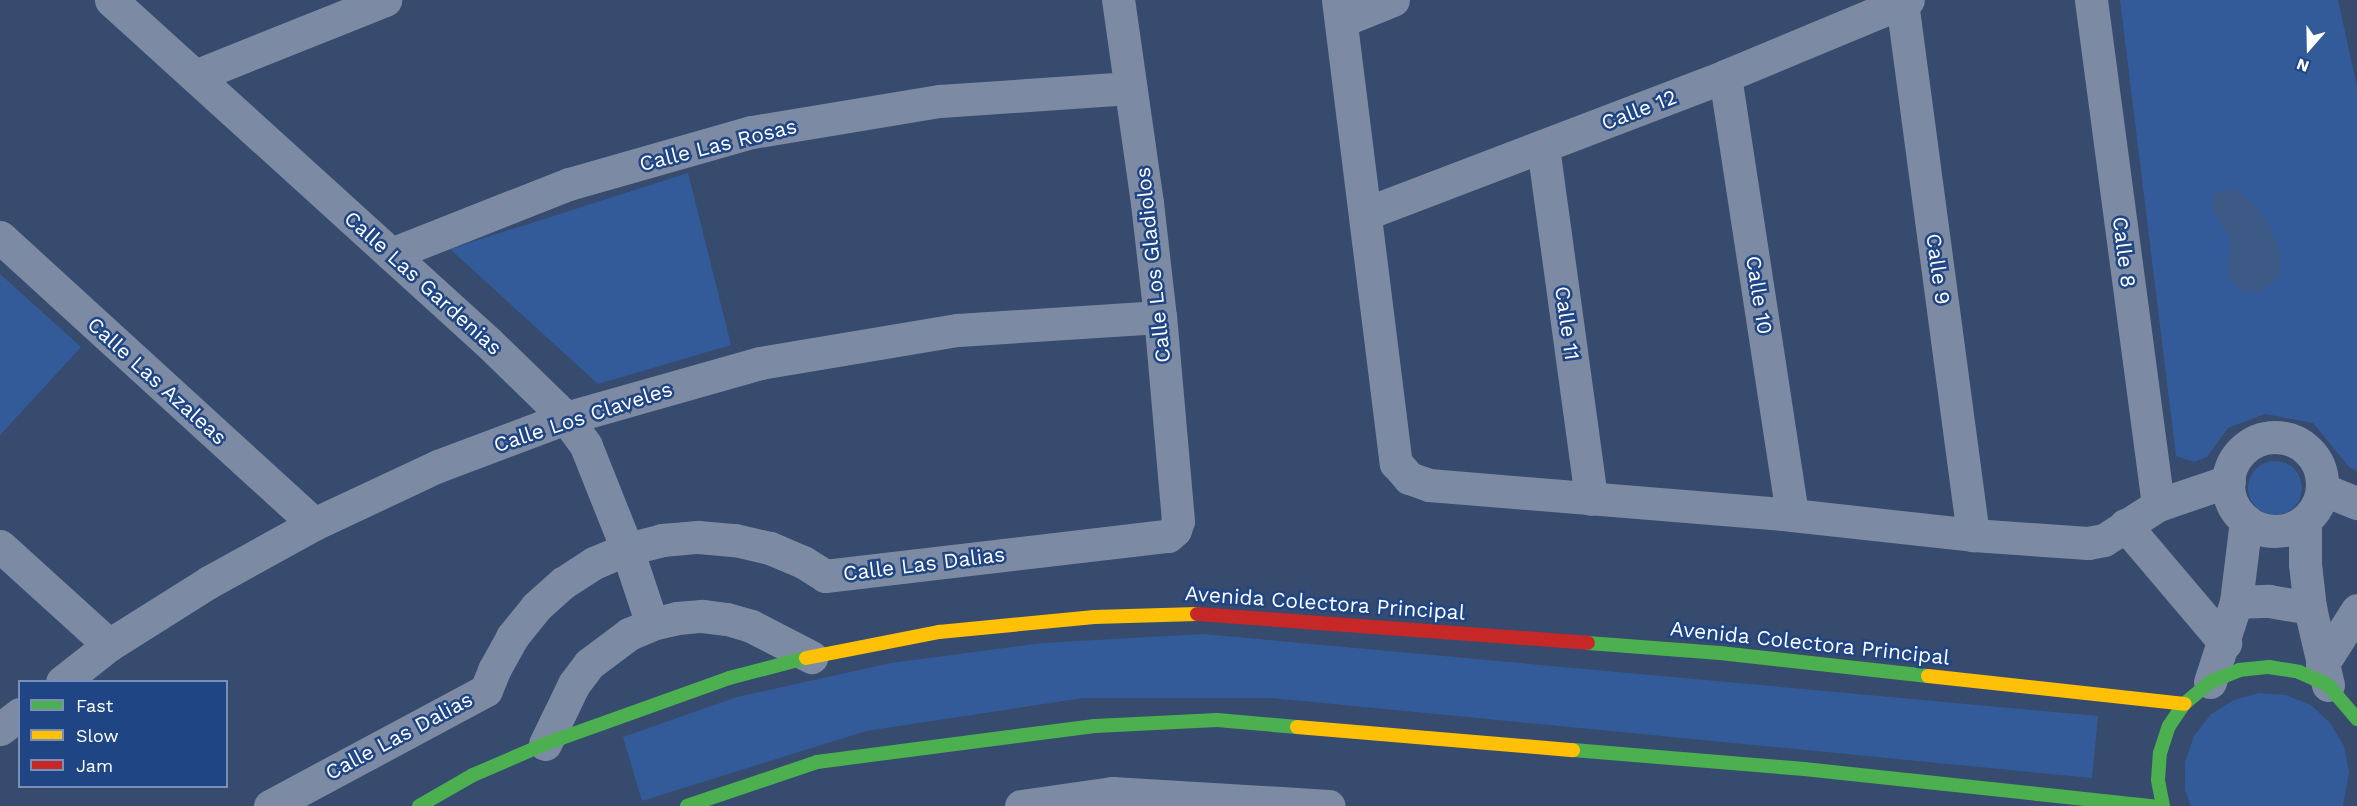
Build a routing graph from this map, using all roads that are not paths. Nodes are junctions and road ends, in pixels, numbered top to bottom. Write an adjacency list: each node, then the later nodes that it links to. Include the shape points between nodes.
1 (111, 0): 8 (street, Calle Las Gardenias)
2 (385, 0): 8 (street)
3 (1118, 0): 10 (street, Calle Los Gladiolos)
4 (1393, 0): 7 (street)
5 (2091, 0): 21 (street, Calle 8)
6 (1905, 1): 9 (street, Calle 12); 28 (street, Calle 9)
7 (1340, 10): 12 (street)
8 (195, 75): 14 (street, Calle Las Gardenias)
9 (1725, 76): 11 (street, Calle 12); 22 (street, Calle 10)
10 (1130, 88): 14 (street, Calle Las Rosas, via 940,100 752,132 568,184); 15 (street, Calle Los Gladiolos)
11 (1543, 147): 12 (street, Calle 12); 19 (street, Calle 11)
12 (1367, 213): 19 (street, via 1396,463 1409,478 1429,485)
13 (0, 237): 25 (street, Calle Las Azaleas)
14 (392, 254): 16 (street, Calle Las Gardenias)
15 (1160, 317): 16 (street, Calle Los Claveles, via 958,330 806,355 760,363); 27 (street, Calle Los Gladiolos, via 1178,521)
16 (566, 418): 25 (street, Calle Los Claveles, via 438,466); 30 (street, Calle Las Gardenias, via 586,446)
17 (2229, 481): 18 (street, via 2230,469 2248,445 2262,438 2277,437 2306,448 2322,474); 21 (street); 23 (street, via 2230,498)
18 (2322, 489): 20 (street); 24 (street, via 2316,507)
19 (1591, 499): 22 (street)
20 (2357, 502)
21 (2158, 505): 26 (street)
22 (1792, 515): 28 (street)
23 (2246, 521): 24 (street, via 2276,531); 31 (street)
24 (2305, 521): 32 (street)
25 (314, 524): 36 (street, Calle Los Claveles, via 209,582)
26 (2126, 525): 28 (street, via 2104,540 2088,543); 35 (street)
27 (1175, 530): 30 (street, Calle Las Dalias, via 1168,536 825,576 770,548 735,540 698,537 662,540)
28 (1973, 536)
29 (0, 546): 36 (street)
30 (627, 549): 34 (street, Calle Las Gardenias); 46 (street, Calle Las Dalias, via 594,563 536,607 512,637 486,690)
31 (2236, 602): 32 (street, via 2269,601); 35 (street)
32 (2310, 608): 38 (street)
33 (2357, 610): 38 (street)
34 (652, 624): 37 (street, via 702,616 727,619 751,626); 45 (street, via 629,633 590,664 574,684)
35 (2225, 643): 40 (street)
36 (109, 645): 39 (street, Calle Los Claveles)
37 (811, 657): 41 (street, Avenida Colectora Principal, via 939,632 1094,617 1212,614 1720,653); 45 (street, Avenida Colectora Principal, via 729,678)
38 (2325, 675): 40 (street, via 2269,667 2239,670); 43 (street)
39 (63, 680)
40 (2210, 682): 41 (street)
41 (2184, 704): 52 (street, via 2169,726 2160,753 2157,780)
42 (18, 716): 44 (street)
43 (2357, 719)
44 (0, 729)
45 (545, 744): 47 (street, Avenida Colectora Principal, via 473,775)
46 (270, 806)
47 (419, 806)
48 (687, 806): 51 (street, via 817,762 1095,726 1216,720 1804,769)
49 (1021, 806): 50 (street, via 1112,793)
50 (1329, 806)
51 (2152, 806)
52 (2163, 806)

